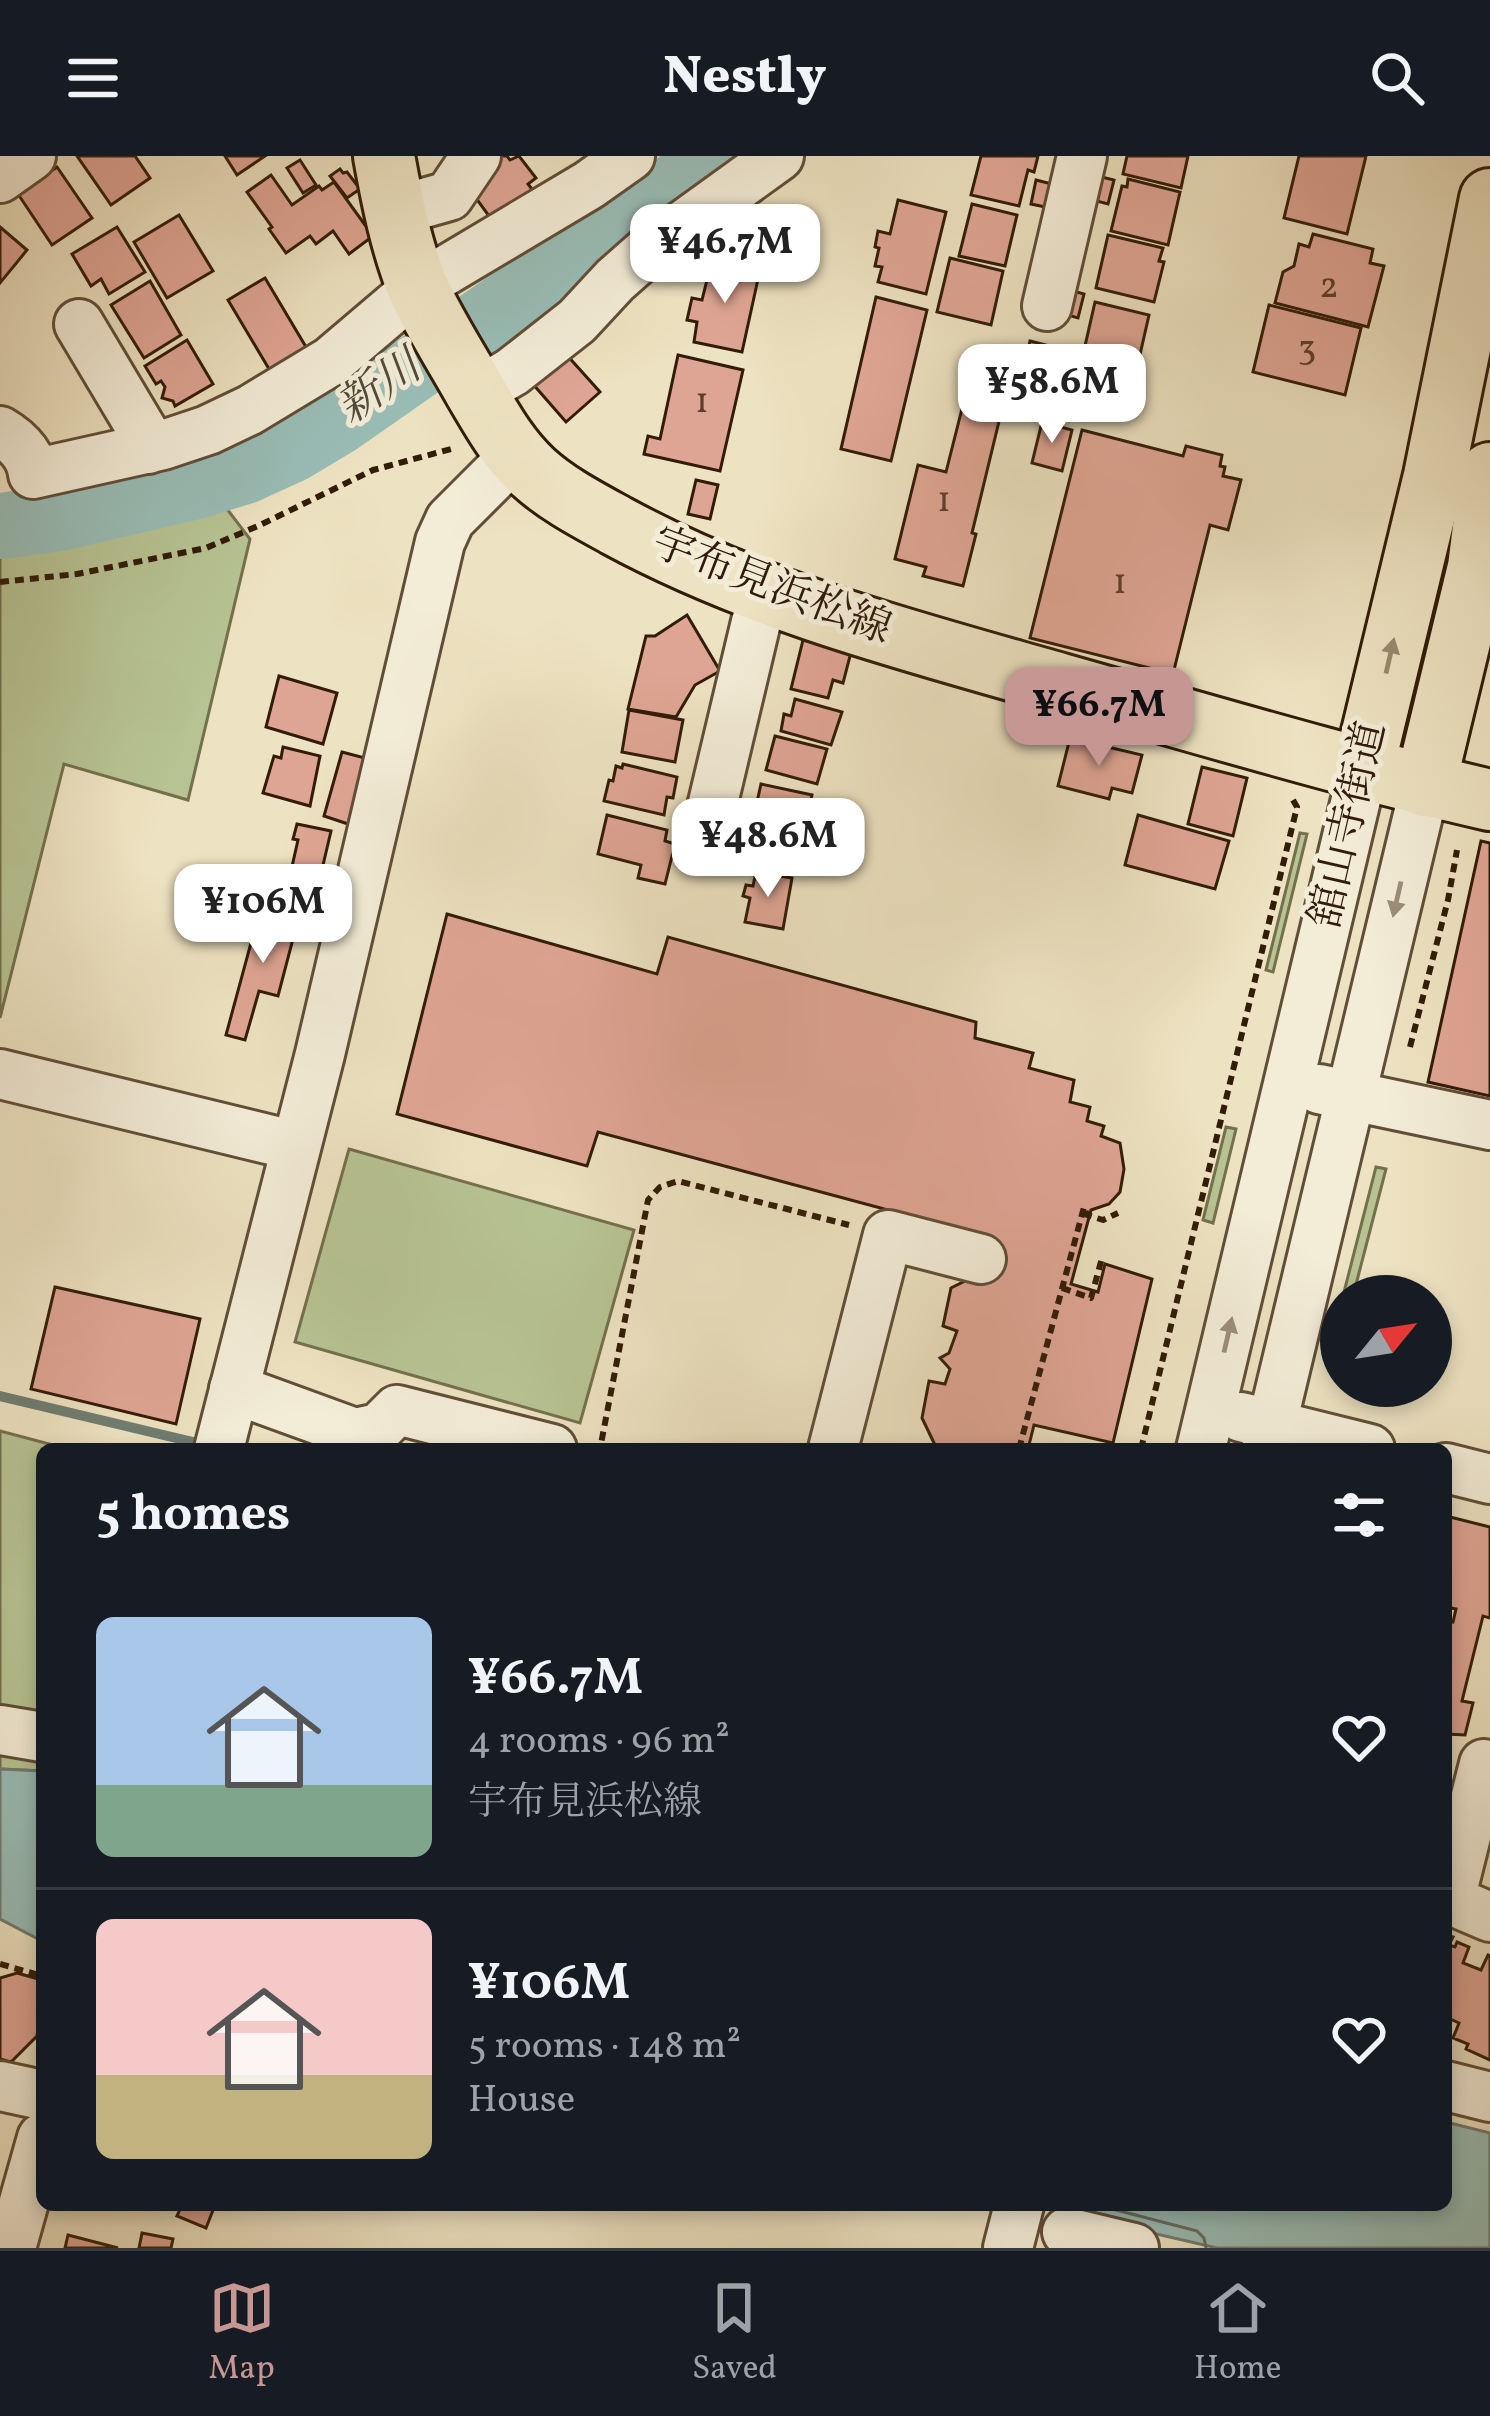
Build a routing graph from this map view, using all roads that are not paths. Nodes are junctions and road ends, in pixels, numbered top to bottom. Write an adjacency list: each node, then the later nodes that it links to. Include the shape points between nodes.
1 (32, 156): 6 (street)
2 (476, 156): 7 (street, via 449,196)
3 (630, 156): 9 (street)
4 (779, 156): 12 (street, via 631,264 512,372)
5 (1082, 156): 10 (street)
6 (0, 178)
7 (390, 183): 9 (main road, 宇布見浜松線)
8 (1490, 199): 19 (main road, 舘山寺街道, one-way to 8)
9 (423, 297): 12 (main road, 宇布見浜松線); 14 (street, via 292,388)
10 (1047, 307)
11 (79, 324): 14 (street)
12 (473, 387): 15 (main road, 宇布見浜松線)
13 (0, 431): 14 (street, via 32,460 33,474)
14 (148, 449)
15 (516, 454): 18 (main road, 宇布見浜松線, via 605,519); 27 (street, via 451,520 440,542)
16 (1490, 473): 17 (main road, 舘山寺街道)
17 (1489, 483): 20 (main road, 舘山寺街道, via 1478,567)
18 (766, 592): 19 (main road, 宇布見浜松線); 22 (street)
19 (1363, 770): 20 (main road, 宇布見浜松線); 24 (street, 舘山寺街道)
20 (1425, 786): 21 (main road, 宇布見浜松線); 25 (street, 舘山寺街道, one-way to 25)
21 (1474, 821)
22 (702, 849)
23 (0, 1074): 27 (street)
24 (1288, 1082): 25 (street); 30 (street, 舘山寺街道, one-way to 24)
25 (1372, 1101): 26 (street); 31 (street, 舘山寺街道)
26 (1490, 1125)
27 (296, 1146): 29 (street)
28 (981, 1259): 34 (street, via 888,1235)
29 (234, 1389): 32 (street); 33 (street, via 355,1433 379,1428 397,1410)
30 (1206, 1429): 31 (street)
31 (1269, 1437): 35 (street)
32 (220, 1443)
33 (528, 1443)
34 (835, 1443)
35 (1320, 1443)
36 (1452, 1470): 37 (street)
37 (1490, 1479)
38 (0, 1730): 39 (street)
39 (36, 1736)
40 (1490, 1766): 41 (street, via 1484,1764)
41 (1452, 1892)
42 (1452, 1901): 43 (street)
43 (1490, 1917)
44 (0, 2086): 46 (street)
45 (1452, 2088): 47 (street)
46 (36, 2094)
47 (1490, 2097)
48 (36, 2159): 50 (street)
49 (1068, 2228): 51 (street)
50 (11, 2248)
51 (1134, 2248)

